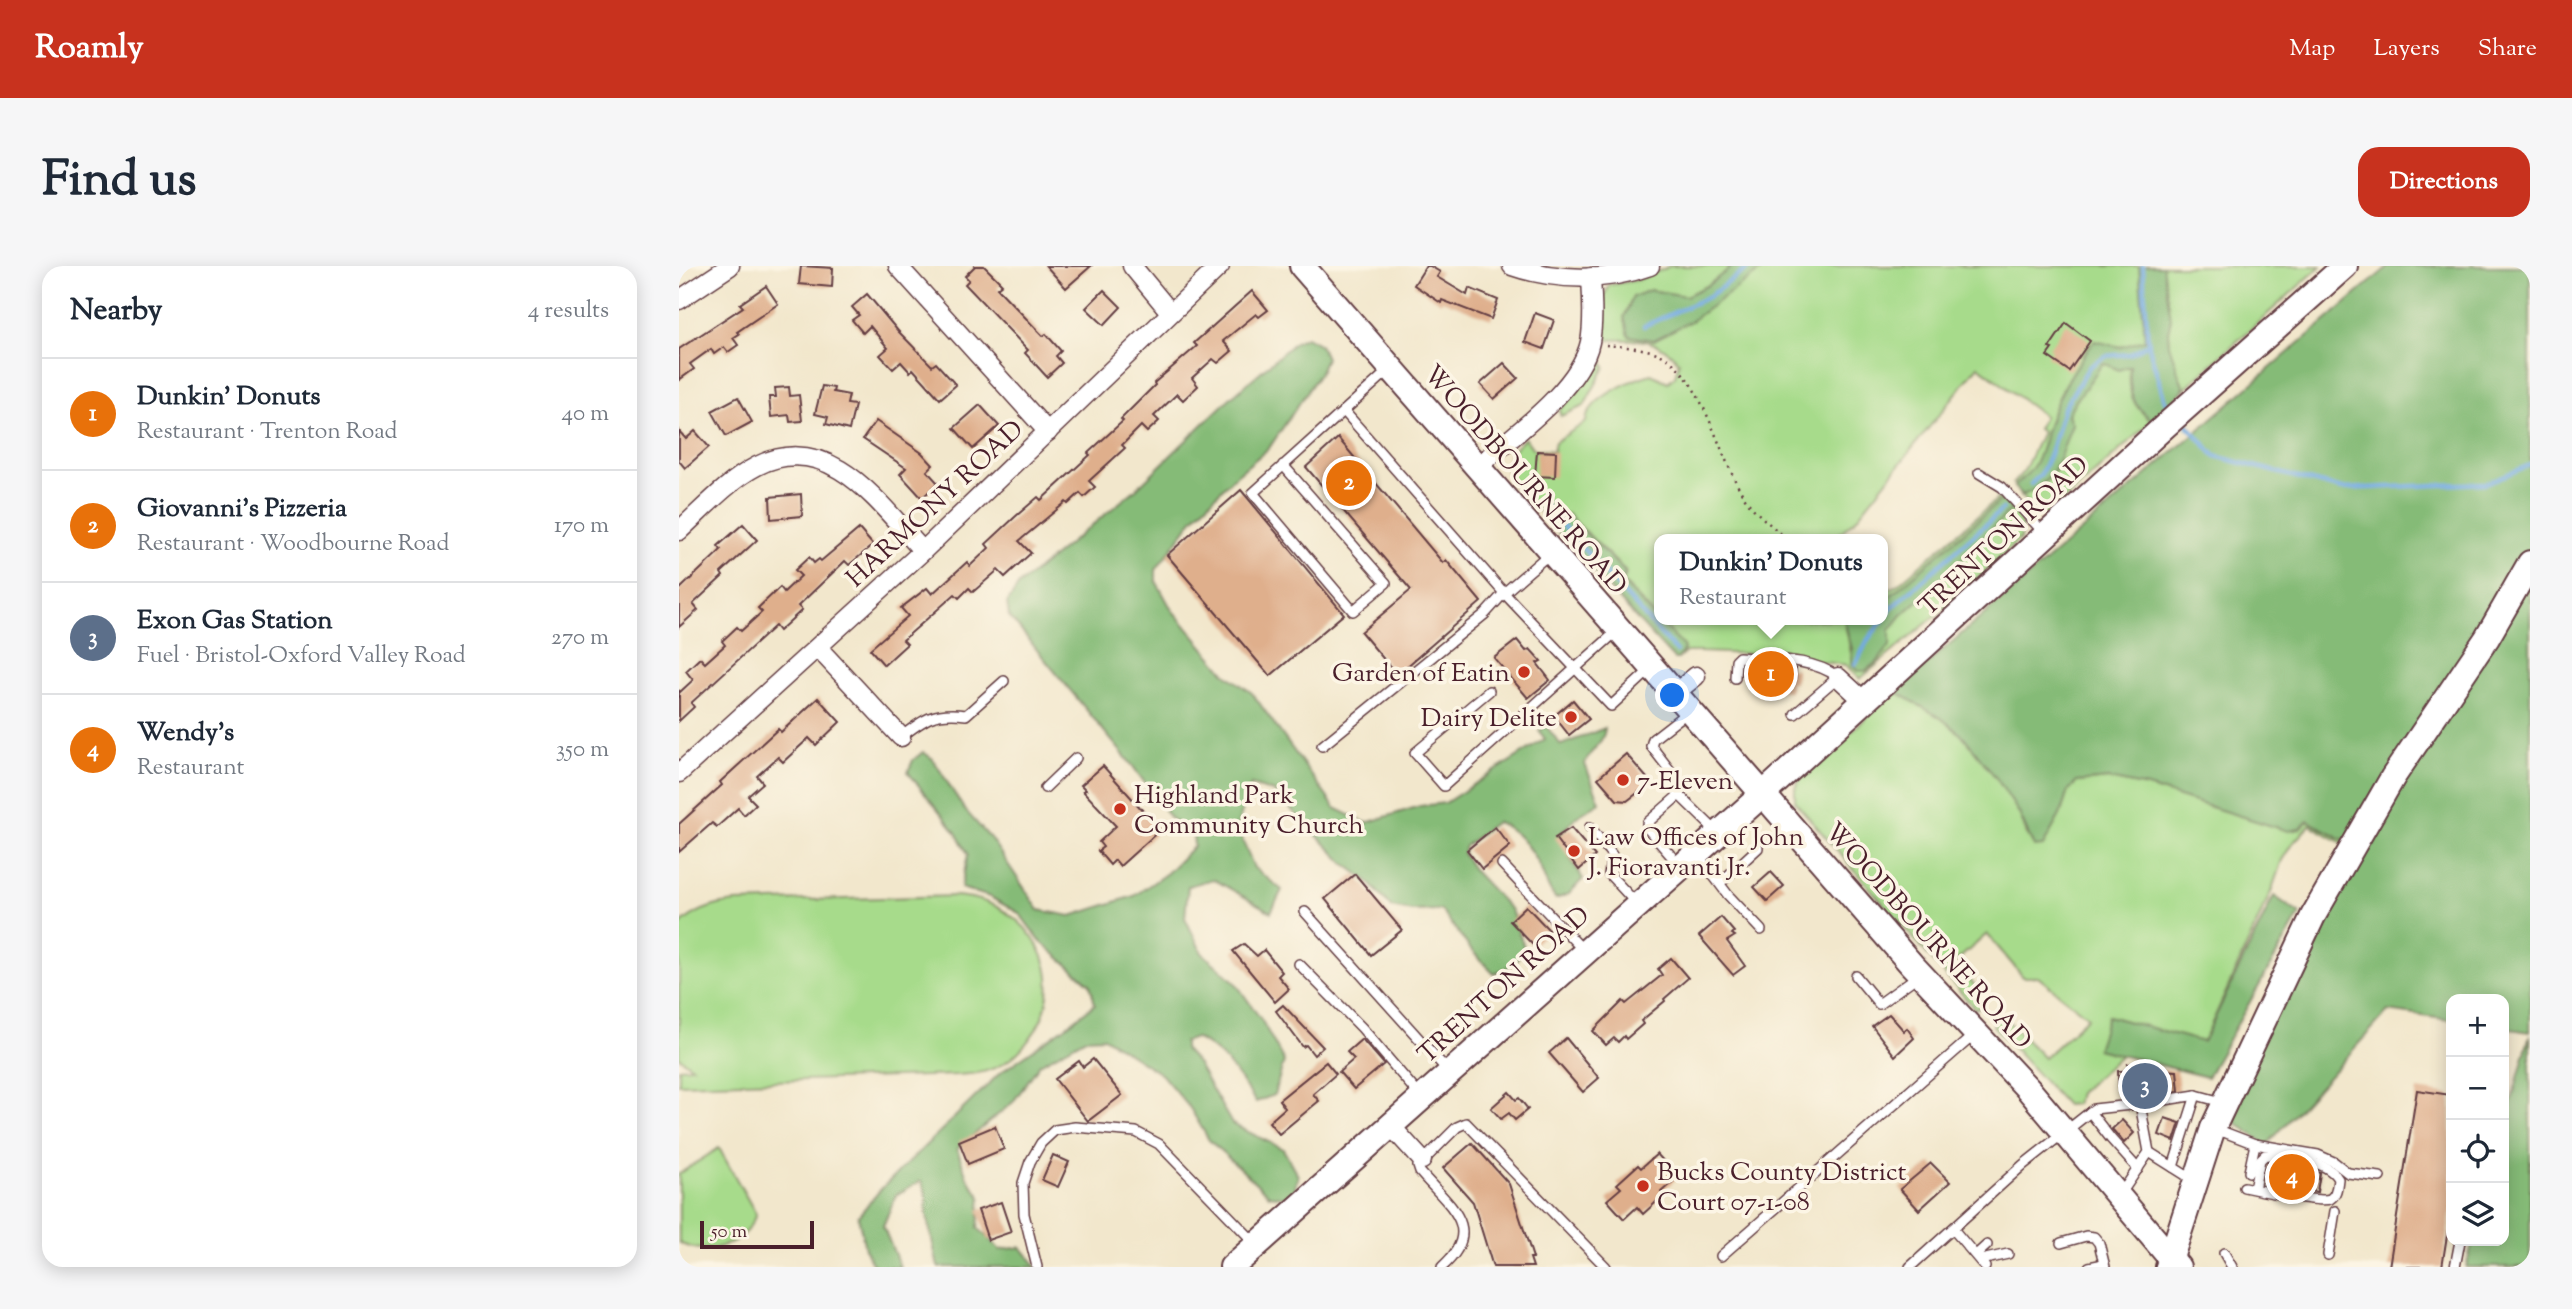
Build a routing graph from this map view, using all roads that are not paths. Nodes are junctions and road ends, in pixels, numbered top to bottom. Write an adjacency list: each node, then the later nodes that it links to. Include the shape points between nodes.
1 (730, 266): 10 (street)
2 (898, 266): 14 (street)
3 (1132, 266): 11 (street)
4 (1220, 266): 11 (street, HARMONY ROAD)
5 (1302, 266): 12 (main road, WOODBOURNE ROAD)
6 (1512, 266): 9 (street, via 1543,275)
7 (1650, 266): 9 (street)
8 (2345, 266): 19 (main road, TRENTON ROAD)
9 (1591, 277): 16 (street, via 1590,342 1572,381)
10 (679, 300)
11 (1170, 312): 14 (street, HARMONY ROAD)
12 (1391, 368): 13 (lane); 16 (main road, WOODBOURNE ROAD)
13 (1344, 411): 15 (lane); 23 (lane)
14 (1048, 432): 20 (street, HARMONY ROAD)
15 (1283, 465): 15 (lane, via 1252,493 1353,611 1386,583)
16 (1476, 468): 21 (main road, WOODBOURNE ROAD)
17 (1979, 473): 19 (lane, via 2002,487)
18 (679, 531): 20 (street, via 759,465 802,456 848,473)
19 (2046, 536): 34 (main road, TRENTON ROAD)
20 (923, 551): 25 (street, HARMONY ROAD)
21 (1550, 553): 23 (lane); 24 (main road, WOODBOURNE ROAD)
22 (2530, 563): 60 (main road, via 2487,638 2393,777 2313,916)
23 (1504, 593): 27 (lane); 37 (lane, via 1485,614)
24 (1618, 630): 26 (main road, WOODBOURNE ROAD); 27 (lane)
25 (818, 648): 36 (street); 39 (street, HARMONY ROAD)
26 (1652, 668): 27 (lane, via 1611,706); 33 (main road, WOODBOURNE ROAD)
27 (1576, 669): 32 (lane, via 1444,786 1415,753)
28 (1696, 676): 33 (street)
29 (1838, 677): 30 (lane, via 1814,664 1739,657); 34 (street); 35 (lane)
30 (1735, 678)
31 (1004, 681): 36 (lane, via 966,715 926,718)
32 (1489, 691)
33 (1683, 702): 41 (main road, WOODBOURNE ROAD); 42 (lane, via 1651,746 1679,782)
34 (1865, 702): 41 (main road, TRENTON ROAD)
35 (1795, 714)
36 (901, 737)
37 (1322, 746)
38 (1076, 758): 40 (lane)
39 (679, 773)
40 (1045, 788)
41 (1763, 794): 44 (main road, TRENTON ROAD); 54 (main road, WOODBOURNE ROAD)
42 (1679, 795): 44 (lane); 46 (lane, via 1647,823 1648,830)
43 (1590, 827): 49 (lane, via 1612,855 1609,874)
44 (1719, 833): 46 (main road, TRENTON ROAD)
45 (1758, 848): 48 (lane)
46 (1688, 860): 48 (lane); 49 (main road, TRENTON ROAD)
47 (1502, 864): 52 (lane)
48 (1720, 883): 51 (lane)
49 (1637, 905): 52 (main road, TRENTON ROAD)
50 (1305, 912): 57 (lane)
51 (1761, 930)
52 (1584, 951): 57 (main road, TRENTON ROAD)
53 (1299, 964): 59 (lane)
54 (1921, 974): 55 (lane, via 1879,1004); 56 (main road, WOODBOURNE ROAD)
55 (1856, 976)
56 (1976, 1032): 65 (main road, WOODBOURNE ROAD); 85 (lane)
57 (1449, 1072): 59 (main road, TRENTON ROAD)
58 (2196, 1095): 60 (lane); 61 (lane); 69 (lane)
59 (1421, 1097): 63 (main road, TRENTON ROAD)
60 (2224, 1103): 64 (main road)
61 (2140, 1104): 62 (lane); 67 (lane)
62 (2090, 1112): 65 (lane); 70 (lane)
63 (1390, 1125): 68 (street); 79 (main road, TRENTON ROAD)
64 (2213, 1128): 66 (lane); 73 (main road)
65 (2065, 1130): 75 (main road, WOODBOURNE ROAD); 77 (lane)
66 (2255, 1144): 71 (lane); 72 (lane, via 2318,1155 2348,1173)
67 (2149, 1152): 69 (lane); 70 (lane)
68 (1422, 1160): 91 (lane, via 1420,1172 1460,1218 1464,1232 1461,1246); 92 (lane, via 1457,1127 1470,1124)
69 (2173, 1167): 73 (lane)
70 (2138, 1168): 75 (lane)
71 (2249, 1172)
72 (2380, 1177)
73 (2195, 1181): 87 (main road)
74 (2249, 1188): 74 (lane, via 2326,1200 2335,1193 2338,1179 2320,1164 2265,1155)
75 (2119, 1195): 87 (main road, WOODBOURNE ROAD)
76 (2335, 1212): 84 (lane)
77 (1953, 1229): 86 (lane); 93 (lane)
78 (2061, 1243): 88 (lane, via 2077,1233 2094,1237)
79 (1256, 1245): 89 (lane, via 1159,1144 1136,1132 1075,1127 1055,1130 1041,1143 1023,1183 1024,1214); 90 (main road, TRENTON ROAD)
80 (1987, 1245): 86 (lane)
81 (2459, 1246): 96 (lane)
82 (2008, 1254): 86 (lane)
83 (2224, 1254): 95 (lane)
84 (2328, 1255)
85 (1721, 1256)
86 (1981, 1261)
87 (2173, 1264)
88 (2104, 1265): 94 (lane)
89 (1037, 1267)
90 (1231, 1267)
91 (1442, 1267)
92 (1606, 1267)
93 (1910, 1267)
94 (2089, 1267)
95 (2232, 1267)
96 (2455, 1267)

